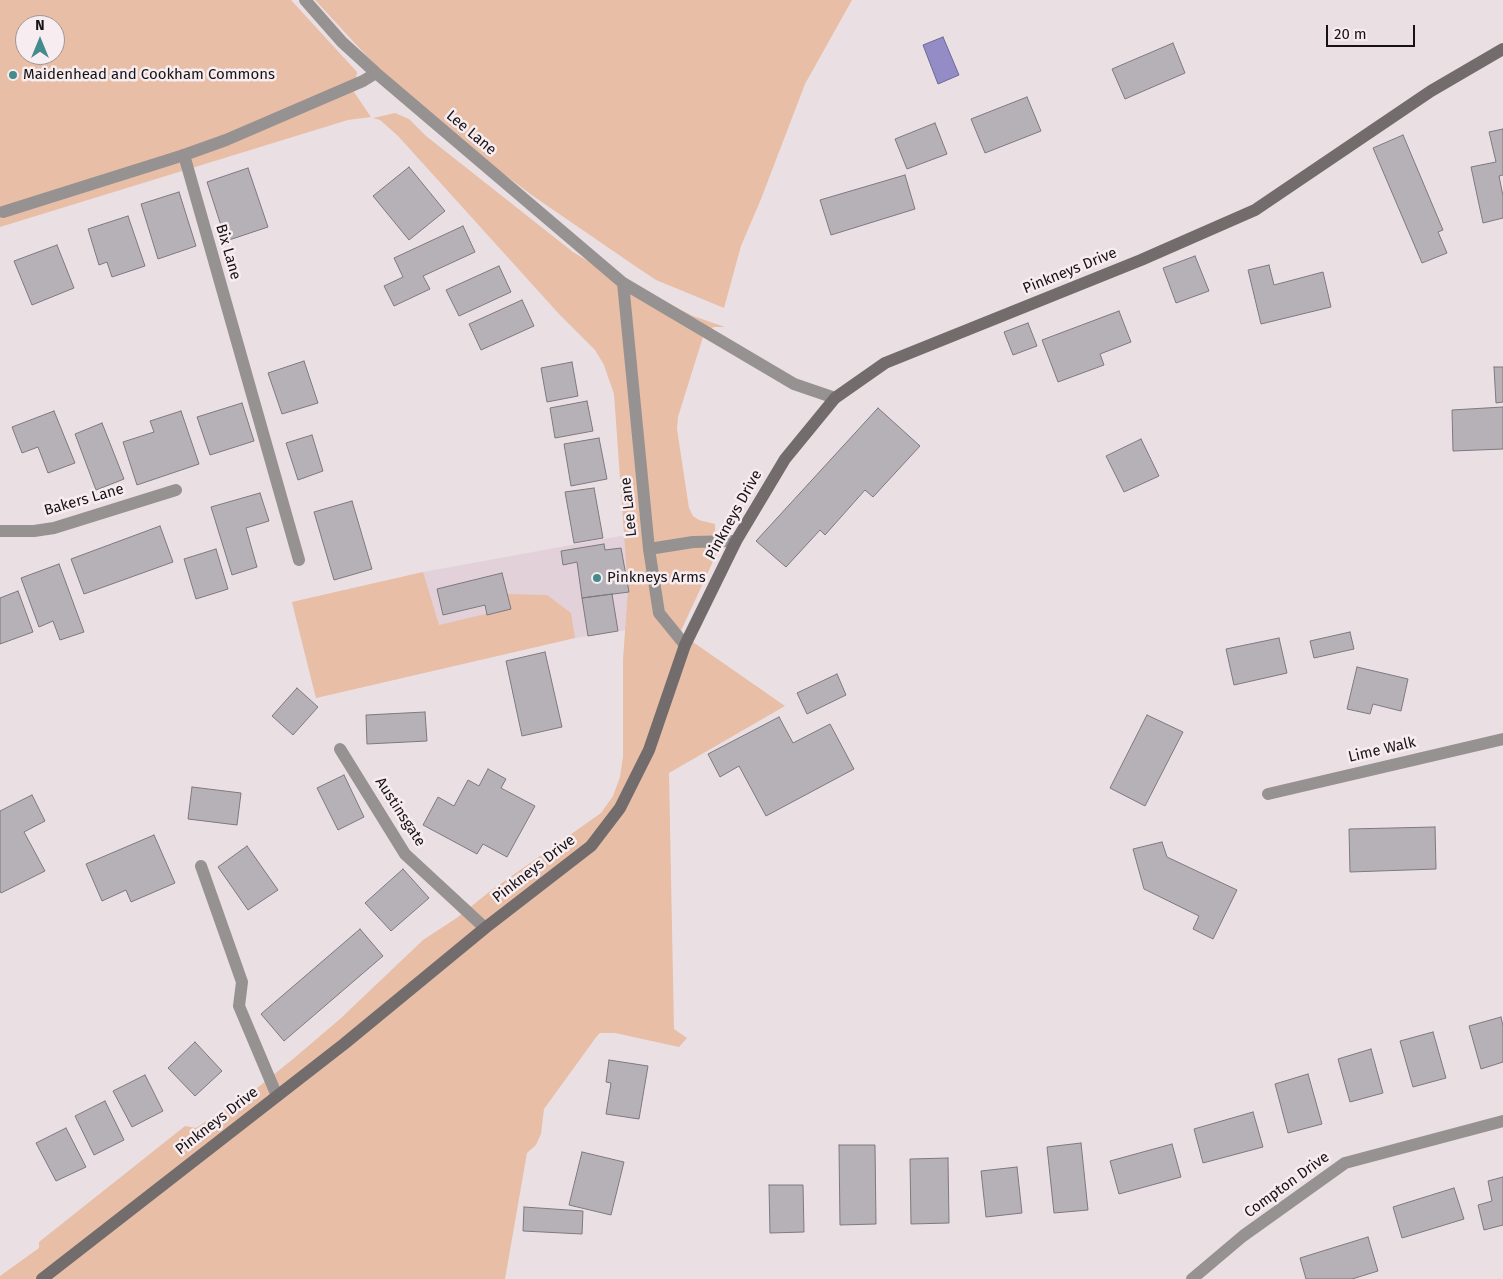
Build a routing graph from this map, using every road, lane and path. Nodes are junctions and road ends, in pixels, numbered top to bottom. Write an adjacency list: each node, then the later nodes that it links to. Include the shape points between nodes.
1 (305, 0): 3 (street, Lee Lane, via 342,42)
2 (1503, 48): 7 (street, Pinkneys Drive, via 1430,91 1255,210 1141,260 884,363)
3 (376, 73): 4 (street, via 226,140); 6 (street, Lee Lane)
4 (184, 155): 5 (street); 12 (street, Bix Lane)
5 (3, 212)
6 (623, 283): 7 (street, Lee Lane, via 794,384); 11 (street, Lee Lane)
7 (835, 398): 10 (street, Pinkneys Drive, via 785,459)
8 (176, 490): 9 (street, Bakers Lane, via 54,528)
9 (0, 531)
10 (736, 541): 11 (street, Lee Lane, via 693,542); 13 (street, Pinkneys Drive)
11 (649, 549): 13 (street, Lee Lane, via 659,613)
12 (299, 560)
13 (685, 646): 18 (street, Pinkneys Drive, via 649,750 620,808 591,846)
14 (1503, 739): 16 (street, Lime Walk)
15 (340, 749): 18 (street, Austinsgate, via 405,854)
16 (1268, 794)
17 (201, 866): 19 (street, via 242,982 239,1006)
18 (484, 928): 19 (street, Pinkneys Drive)
19 (277, 1096): 21 (street, Pinkneys Drive)
20 (1503, 1122): 22 (street, Compton Drive, via 1345,1163 1243,1236)
21 (42, 1279)
22 (1192, 1279)

